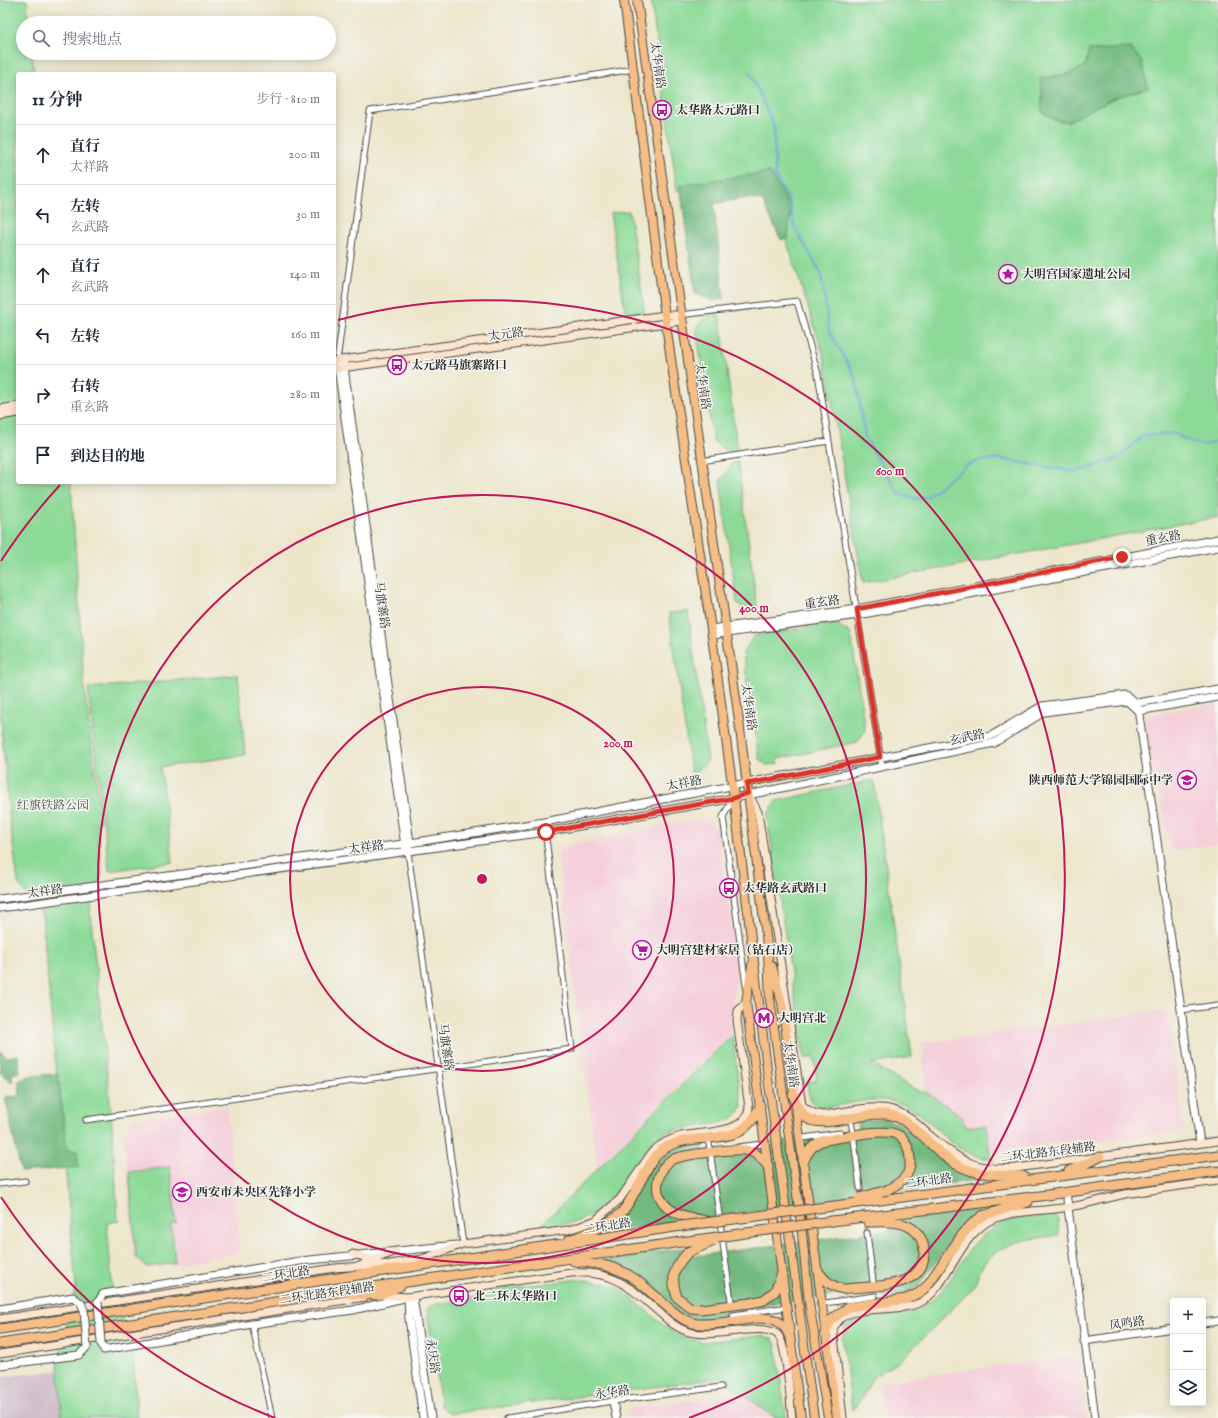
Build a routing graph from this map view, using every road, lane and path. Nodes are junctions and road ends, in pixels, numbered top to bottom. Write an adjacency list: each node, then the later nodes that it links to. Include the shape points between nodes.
1 (624, 0): 3 (main road, 太华南路)
2 (637, 0): 4 (main road, 太华南路)
3 (634, 69): 5 (main road, 太华南路); 6 (street, via 370,111)
4 (681, 318): 5 (main road, 太元路); 11 (street, via 797,301 818,374); 12 (main road, 太华南路)
5 (665, 319): 6 (main road, 太元路); 17 (main road, 太华南路)
6 (338, 365): 30 (street, 马旗寨路)
7 (16, 406): 8 (main road)
8 (0, 409)
9 (16, 413): 10 (main road)
10 (0, 416)
11 (829, 441): 12 (street); 15 (street)
12 (701, 461): 16 (main road, 太华南路)
13 (1218, 539): 15 (street, 重玄路)
14 (1218, 548): 15 (street, 重玄路)
15 (858, 612): 16 (street, 重玄路); 22 (street)
16 (726, 629): 17 (street, 重玄路); 25 (main road, 太华南路)
17 (712, 632): 24 (main road, 太华南路)
18 (1218, 689): 20 (street)
19 (1218, 696): 21 (street)
20 (1137, 703): 21 (street); 22 (street, 玄武路, via 1125,695 1042,706 991,736)
21 (1138, 711): 23 (street, 玄武路, via 1127,701 1044,712 994,743); 38 (street)
22 (880, 757): 23 (street); 25 (street, 玄武路)
23 (882, 767): 26 (street, 玄武路)
24 (732, 784): 25 (street, 玄武路); 27 (main road, 太华南路); 28 (street, 太祥路)
25 (747, 784): 26 (main road, 太华南路)
26 (748, 793): 27 (street, 玄武路); 34 (main road, 太华南路); 52 (main road, 二环北路东段辅路, via 758,812 802,1105 816,1114 850,1113 875,1108 896,1111 913,1120 956,1157 979,1167 1003,1170)
27 (734, 798): 29 (street, 太祥路); 35 (main road, 太华南路); 36 (street, via 723,817)
28 (544, 822): 29 (street); 30 (street, 太祥路)
29 (546, 832): 31 (street, 太祥路); 39 (street, via 572,1049)
30 (407, 843): 31 (street, 马旗寨路); 32 (street, 太祥路)
31 (408, 852): 33 (street, 太祥路); 39 (street, 马旗寨路)
32 (0, 899)
33 (0, 908)
34 (768, 952): 40 (main road, via 782,1003); 114 (main road, 太华南路, via 770,999 800,1216 809,1303)
35 (754, 954): 36 (main road); 113 (main road, 太华南路)
36 (747, 998): 41 (main road); 69 (main road, 二环北路东段辅路, via 738,1011 737,1020 749,1115 739,1126 682,1136 670,1139 659,1146 652,1152 620,1200 596,1220 568,1230)
37 (1218, 1005): 38 (street)
38 (1180, 1010): 48 (street)
39 (438, 1068): 42 (street); 69 (street, 马旗寨路)
40 (793, 1095): 53 (main road); 57 (highway, via 800,1110 808,1118 818,1122 890,1115 902,1120 948,1159 963,1167 984,1175)
41 (760, 1106): 54 (main road); 70 (highway, via 746,1129 732,1136 675,1143 660,1151 621,1213 599,1228)
42 (86, 1120)
43 (851, 1122): 44 (street, via 853,1132)
44 (803, 1138)
45 (854, 1140): 61 (street)
46 (1218, 1141): 48 (main road, 二环北路东段辅路)
47 (709, 1143): 50 (street)
48 (1200, 1143): 52 (main road, 二环北路东段辅路)
49 (762, 1144): 50 (street)
50 (710, 1153): 87 (street)
51 (1218, 1155): 56 (highway, 二环北路)
52 (1100, 1157): 56 (highway)
53 (802, 1163): 63 (highway, bridge, via 809,1150 826,1140 886,1132 899,1135 905,1142 910,1154 910,1172 904,1181 887,1190); 79 (main road)
54 (768, 1166): 66 (highway, bridge, via 758,1156 742,1149 670,1160 662,1169 658,1181 658,1192 662,1202 668,1210); 80 (main road)
55 (1218, 1171): 62 (highway)
56 (1058, 1176): 57 (highway, 二环北路)
57 (1046, 1177): 63 (highway, 二环北路, bridge)
58 (25, 1181): 60 (street)
59 (1218, 1181): 64 (main road, via 1125,1194)
60 (0, 1184)
61 (860, 1188)
62 (1062, 1193): 64 (street); 65 (highway); 98 (highway, via 982,1216 962,1235 927,1286 919,1293 906,1299 849,1307 831,1320)
63 (830, 1207): 66 (highway, 二环北路, bridge)
64 (1068, 1207): 100 (street); 116 (main road, via 1004,1216 986,1223 958,1251 944,1277 924,1300 913,1306 856,1312 841,1318 833,1328)
65 (832, 1221): 68 (highway, bridge); 79 (highway, via 892,1222 913,1229 925,1251 923,1264 918,1272 900,1282 843,1288 826,1281)
66 (716, 1223): 70 (highway, 二环北路, bridge)
67 (867, 1234): 82 (street)
68 (727, 1235): 74 (highway, bridge); 80 (highway, bridge, via 688,1252 674,1270 677,1298 691,1308 764,1300 775,1291)
69 (463, 1244): 71 (street); 73 (main road, 二环北路东段辅路)
70 (554, 1246): 78 (highway, 二环北路)
71 (396, 1250): 72 (street); 75 (main road)
72 (353, 1254): 75 (main road); 95 (street, bridge, via 300,1260 103,1294 98,1302 101,1343 104,1350)
73 (422, 1259): 76 (main road, 二环北路东段辅路); 78 (highway)
74 (563, 1259): 81 (highway); 99 (highway, via 601,1264 621,1271 692,1323 718,1324 771,1318 780,1323)
75 (374, 1260): 76 (main road); 77 (main road)
76 (390, 1264): 77 (main road, 二环北路东段辅路); 78 (highway)
77 (358, 1266): 92 (main road, 二环北路东段辅路)
78 (408, 1267): 97 (highway, 二环北路)
79 (818, 1271): 98 (main road)
80 (781, 1276): 99 (main road)
81 (411, 1281): 84 (highway); 85 (highway)
82 (873, 1281)
83 (874, 1290): 88 (street, via 875,1298)
84 (333, 1293): 85 (highway); 101 (highway)
85 (378, 1295): 86 (main road, 二环北路东段辅路); 102 (main road, 二环北路东段辅路)
86 (411, 1297): 95 (street, via 353,1310); 107 (street, 永庆路, via 409,1318); 108 (street, 永庆路); 111 (main road, 二环北路东段辅路, via 571,1273 593,1273 615,1278 671,1323 685,1331 703,1335 735,1329 767,1329 779,1336 783,1343)
87 (731, 1301)
88 (825, 1303)
89 (781, 1308): 91 (street)
90 (0, 1309): 103 (street, bridge, via 72,1297 81,1302 84,1310 87,1347 80,1355)
91 (733, 1314)
92 (0, 1319)
93 (1218, 1321): 94 (street)
94 (1206, 1323)
95 (252, 1324): 106 (street)
96 (1170, 1328): 100 (street, 凤鸣路)
97 (0, 1329)
98 (825, 1334): 115 (main road)
99 (789, 1335): 112 (main road)
100 (1084, 1340): 117 (street)
101 (0, 1344)
102 (0, 1354)
103 (0, 1365)
104 (721, 1387): 105 (street, 永华路)
105 (613, 1401): 109 (street, 永华路); 110 (street)
106 (272, 1418)
107 (424, 1418)
108 (431, 1418)
109 (507, 1418)
110 (616, 1418)
111 (792, 1418)
112 (801, 1418)
113 (814, 1418)
114 (828, 1418)
115 (837, 1418)
116 (843, 1418)
117 (1095, 1418)

